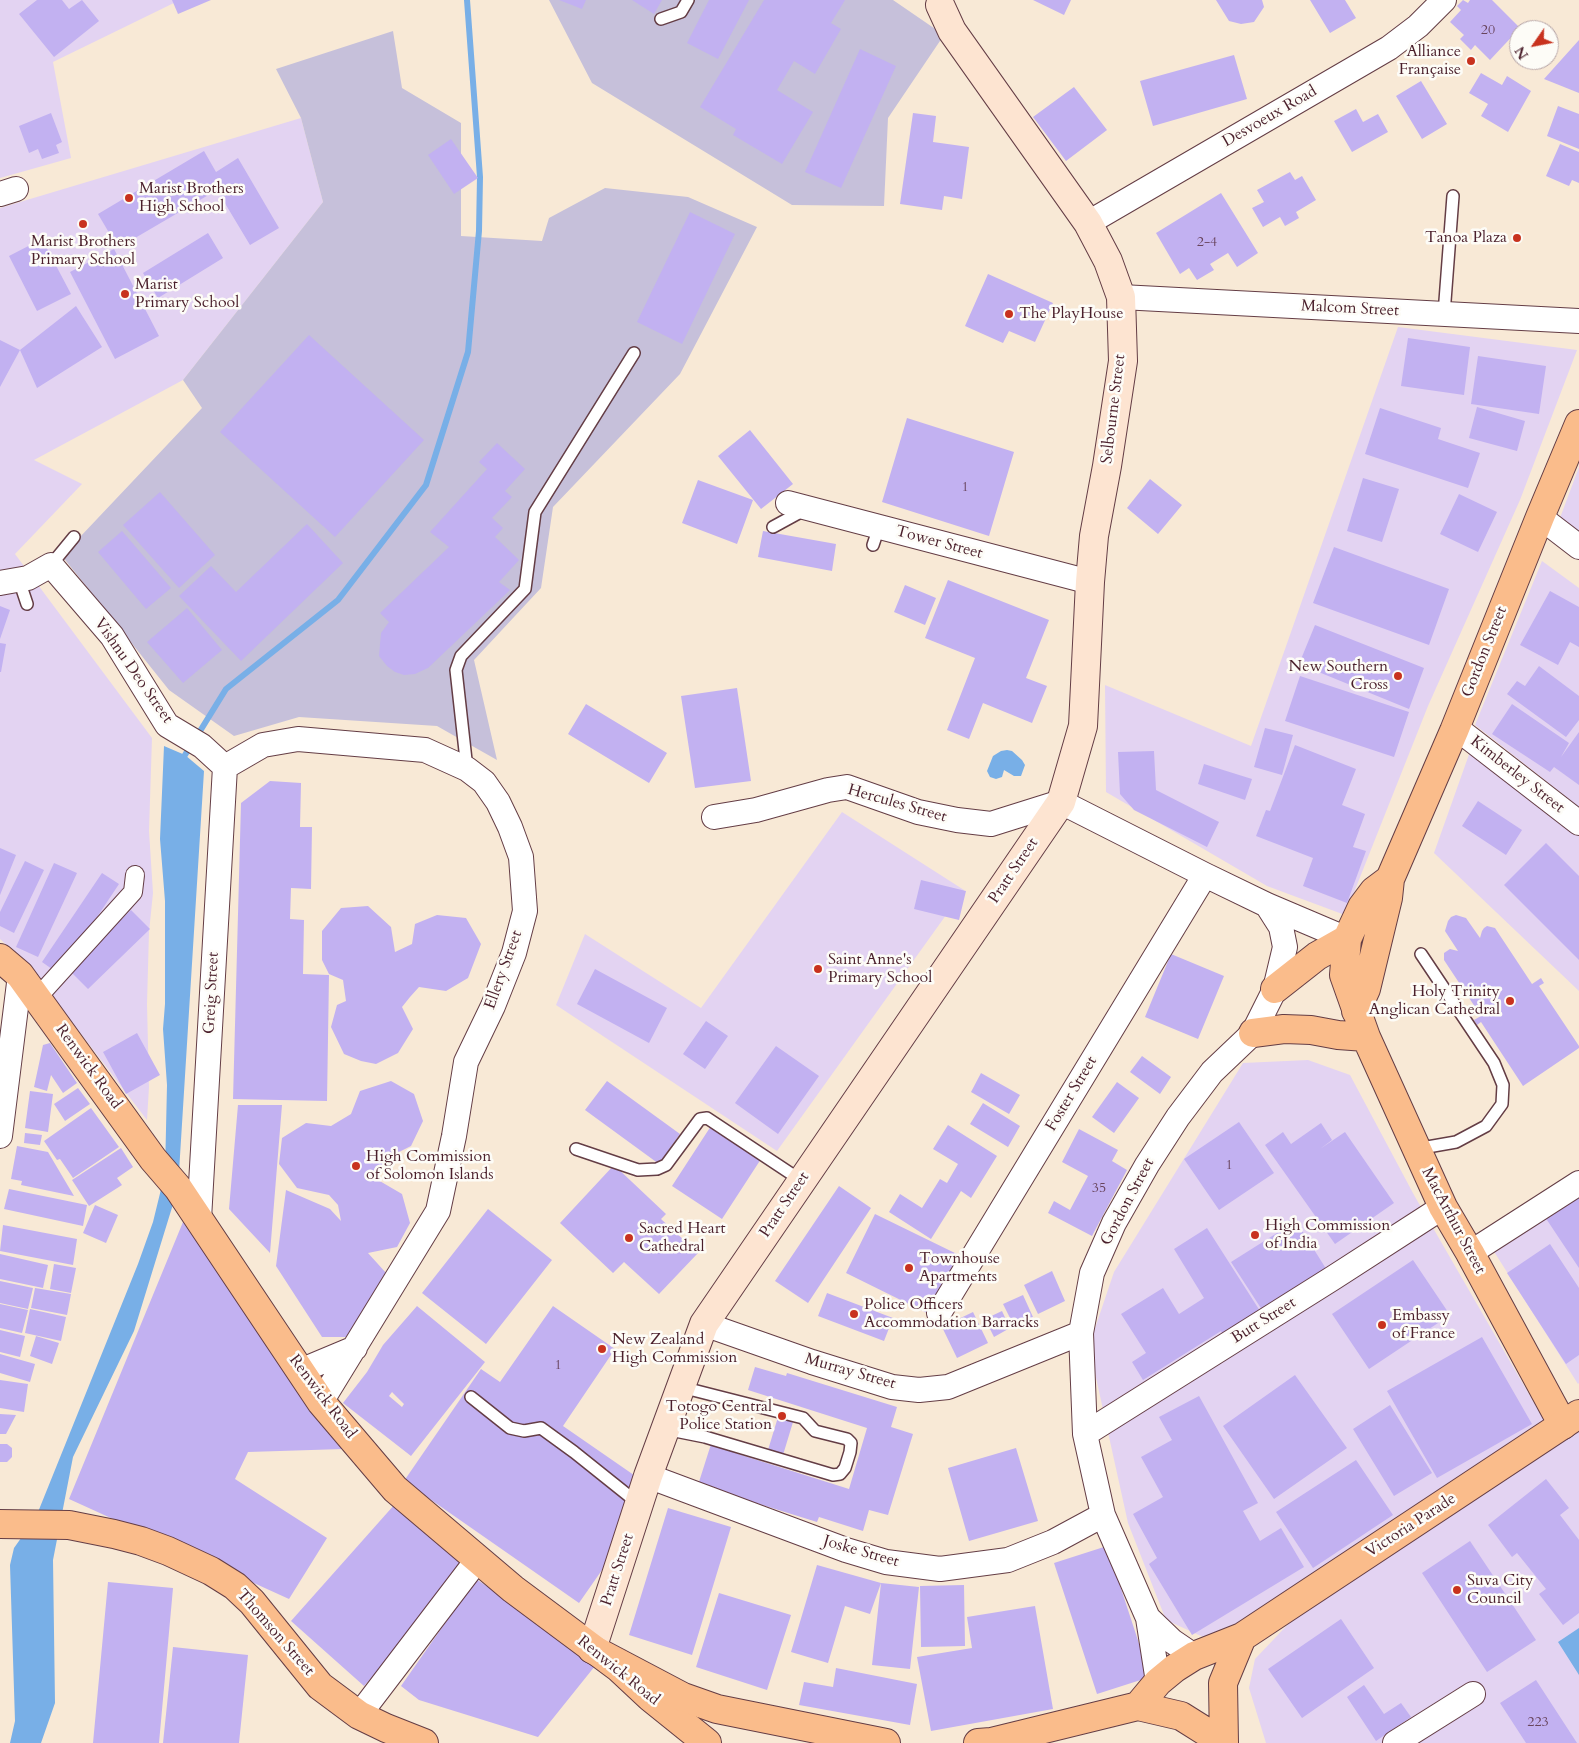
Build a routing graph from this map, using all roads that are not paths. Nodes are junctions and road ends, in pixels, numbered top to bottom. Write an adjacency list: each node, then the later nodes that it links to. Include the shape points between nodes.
1 (688, 0): 4 (lane, via 681,12)
2 (1444, 0): 6 (street, Desvoeux Road, via 1389,48)
3 (938, 2): 6 (main road, Selbourne Street, via 952,31)
4 (661, 20)
5 (1452, 196): 8 (lane)
6 (1088, 222): 7 (main road, Selbourne Street, via 1108,261)
7 (1121, 297): 8 (street, Malcom Street); 19 (main road, Selbourne Street, via 1123,361 1094,536)
8 (1444, 314): 9 (street, Malcom Street)
9 (1579, 321)
10 (634, 353): 23 (lane, via 535,512 525,589 461,656 456,670)
11 (1579, 424): 13 (main road, Gordon Street)
12 (798, 506): 14 (lane); 19 (street, Tower Street, via 876,536)
13 (1540, 516): 16 (street); 21 (main road, Gordon Street)
14 (773, 527)
15 (74, 537): 17 (lane)
16 (1579, 547)
17 (51, 564): 18 (street, via 28,578); 22 (street, Vishnu Deo Street, via 112,636 167,725 202,746)
18 (10, 581): 20 (lane)
19 (1090, 582): 24 (main road, Selbourne Street, via 1083,726)
20 (27, 604)
21 (1455, 727): 26 (street, Kimberley Street); 29 (main road, Gordon Street)
22 (225, 767): 23 (street, Ellery Street, via 263,745 298,739 425,750); 45 (street, Greig Street)
23 (467, 769): 50 (street, Ellery Street, via 484,782 510,827 521,857 525,911 514,953 466,1062 438,1212)
24 (1061, 802): 25 (street, Hercules Street, via 991,824 918,812 847,787); 27 (street); 42 (main road, Pratt Street)
25 (714, 817)
26 (1579, 822)
27 (1205, 875): 30 (street); 47 (street, Foster Street)
28 (135, 876): 35 (street, via 133,892)
29 (1390, 878): 31 (main road, MacArthur Street, via 1374,890 1362,907); 36 (main road, via 1366,989)
30 (1267, 905): 31 (street); 34 (street, Gordon Street, via 1281,927 1285,947)
31 (1347, 939): 34 (main road, via 1317,956); 36 (main road, MacArthur Street, via 1344,974)
32 (1421, 954): 41 (lane, via 1494,1063 1503,1085 1502,1104 1486,1126 1456,1142)
33 (10, 966): 35 (main road, Renwick Road); 39 (street)
34 (1275, 989): 37 (street, Gordon Street)
35 (37, 998): 45 (main road, Renwick Road)
36 (1356, 1010): 38 (main road, MacArthur Street)
37 (1253, 1032): 38 (main road, via 1311,1030); 49 (street, Gordon Street, via 1212,1072 1147,1165 1114,1223 1092,1273)
38 (1366, 1037): 41 (main road, MacArthur Street)
39 (0, 1136)
40 (576, 1149): 42 (lane, via 638,1170 657,1170 666,1165 700,1119 707,1118)
41 (1416, 1149): 44 (main road, MacArthur Street)
42 (802, 1181): 48 (main road, Pratt Street)
43 (1579, 1183): 46 (street)
44 (1443, 1207): 46 (main road, MacArthur Street); 57 (street, Butt Street)
45 (199, 1219): 51 (main road, Renwick Road)
46 (1470, 1253): 55 (main road, MacArthur Street)
47 (939, 1313)
48 (704, 1324): 49 (street, Murray Street, via 812,1362 892,1386 919,1390 948,1387); 52 (main road, Pratt Street)
49 (1081, 1333): 57 (street, Gordon Street)
50 (355, 1348): 51 (street); 54 (street, Ellery Street)
51 (300, 1371): 54 (main road, Renwick Road)
52 (681, 1387): 56 (main road, Pratt Street); 56 (lane, via 803,1418 815,1431 847,1439 851,1443 844,1468 840,1474 833,1475 705,1437)
53 (471, 1397): 59 (lane, via 510,1428 524,1431 541,1428)
54 (321, 1402): 62 (main road, Renwick Road, via 395,1489)
55 (1571, 1420): 64 (main road, Victoria Parade)
56 (665, 1429): 58 (main road, Pratt Street)
57 (1085, 1434): 60 (street, Gordon Street)
58 (648, 1476): 59 (main road, Pratt Street); 60 (street, Joske Street, via 846,1550 886,1562 940,1569 1008,1560 1053,1542)
59 (639, 1504): 65 (main road, Pratt Street)
60 (1104, 1515): 63 (street, Gordon Street)
61 (0, 1524): 70 (main road, Thomson Street, via 69,1525 141,1541 211,1571 234,1586 262,1613 320,1686)
62 (478, 1559): 65 (main road, Renwick Road); 70 (street)
63 (1148, 1618): 66 (street, Gordon Street); 67 (street, Gordon Street)
64 (1242, 1637): 66 (main road, Victoria Parade); 75 (main road, via 1223,1683)
65 (592, 1649): 72 (main road, Renwick Road, via 619,1668); 73 (main road, via 683,1697 717,1709)
66 (1194, 1656): 67 (main road, Victoria Parade)
67 (1158, 1682): 69 (main road, Victoria Parade)
68 (1473, 1694): 76 (street)
69 (1138, 1706): 74 (main road); 75 (main road, via 1181,1716)
70 (359, 1715): 71 (main road, Thomson Street)
71 (424, 1743)
72 (706, 1743)
73 (886, 1743)
74 (978, 1743)
75 (1224, 1743)
76 (1395, 1743)

